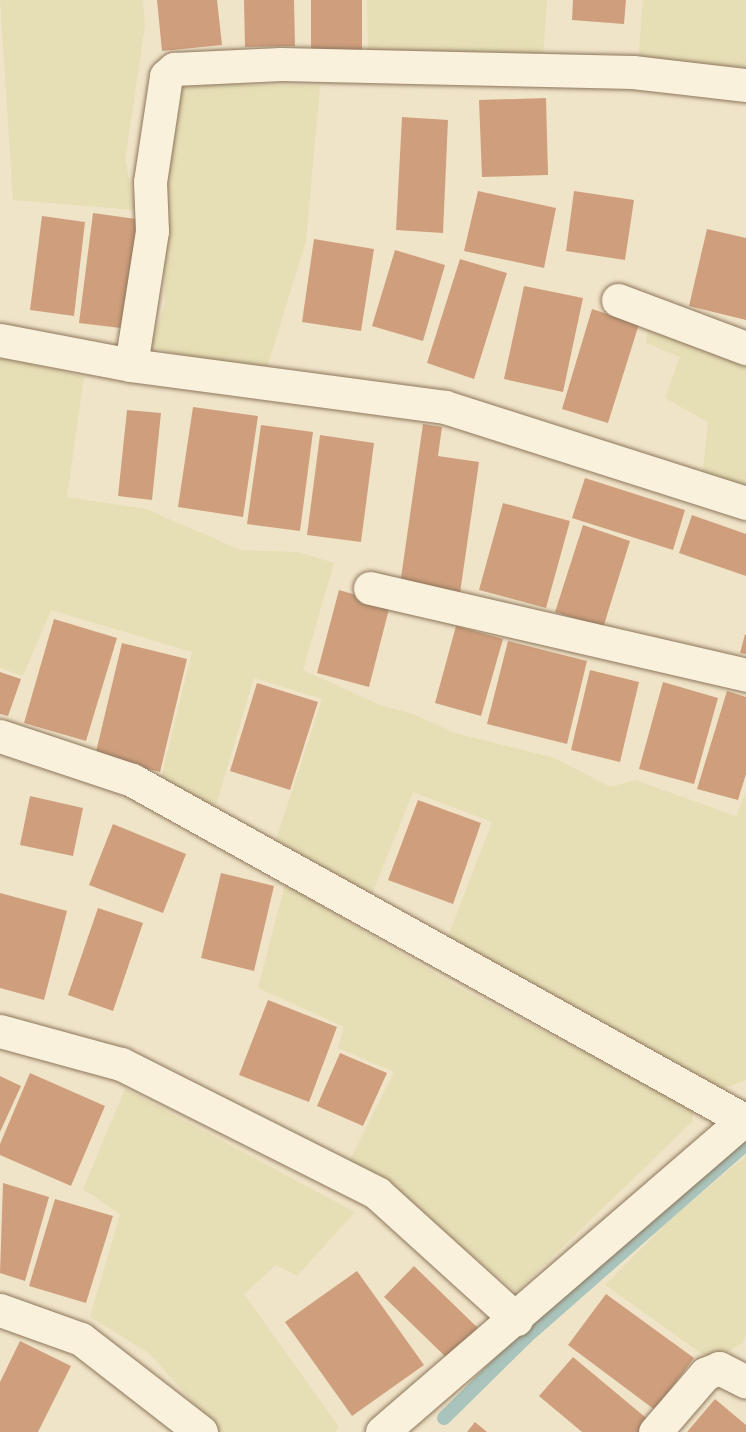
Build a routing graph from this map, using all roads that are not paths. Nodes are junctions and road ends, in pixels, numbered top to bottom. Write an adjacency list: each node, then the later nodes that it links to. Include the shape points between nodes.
1 (746, 85): 5 (street, via 633,72 281,64 174,69 166,76 150,182 152,231)
2 (618, 300): 4 (street)
3 (0, 340): 5 (street)
4 (746, 348)
5 (131, 365): 6 (street, via 445,407)
6 (746, 503)
7 (370, 588): 8 (street)
8 (746, 675)
9 (0, 736): 11 (street, via 132,780)
10 (0, 1031): 13 (street, via 121,1064 378,1193)
11 (745, 1119): 13 (street)
12 (0, 1311): 15 (street, via 81,1339)
13 (516, 1319): 16 (street)
14 (746, 1382): 17 (street, via 719,1368 705,1374)
15 (201, 1432)
16 (382, 1432)
17 (655, 1432)

